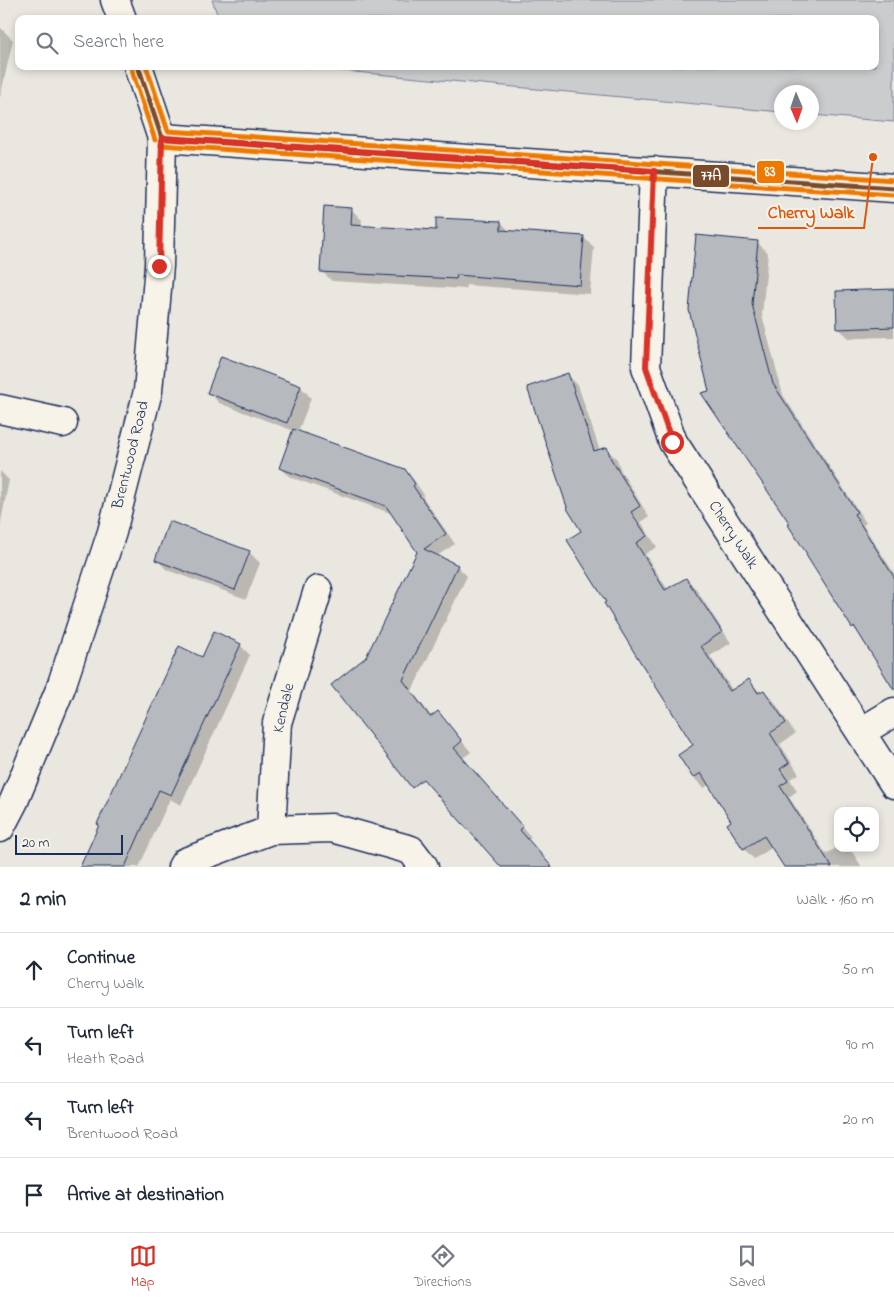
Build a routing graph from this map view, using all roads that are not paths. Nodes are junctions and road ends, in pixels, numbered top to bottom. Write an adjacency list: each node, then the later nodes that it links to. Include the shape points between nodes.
1 (115, 0): 2 (street)
2 (121, 15)
3 (139, 70): 4 (street, Brentwood Road)
4 (162, 138): 5 (street); 13 (street, Brentwood Road, via 159,266 148,391 112,532 61,687)
5 (654, 171): 6 (street); 11 (street, Cherry Walk, via 646,367 672,442)
6 (894, 188)
7 (0, 408): 8 (street)
8 (62, 424)
9 (318, 590): 14 (street, Kendale, via 277,723)
10 (894, 712): 11 (street)
11 (861, 732): 12 (street, Cherry Walk)
12 (894, 784)
13 (0, 828)
14 (271, 830): 15 (street, via 185,862); 16 (street, via 332,828 411,850)
15 (182, 867)
16 (424, 867)

